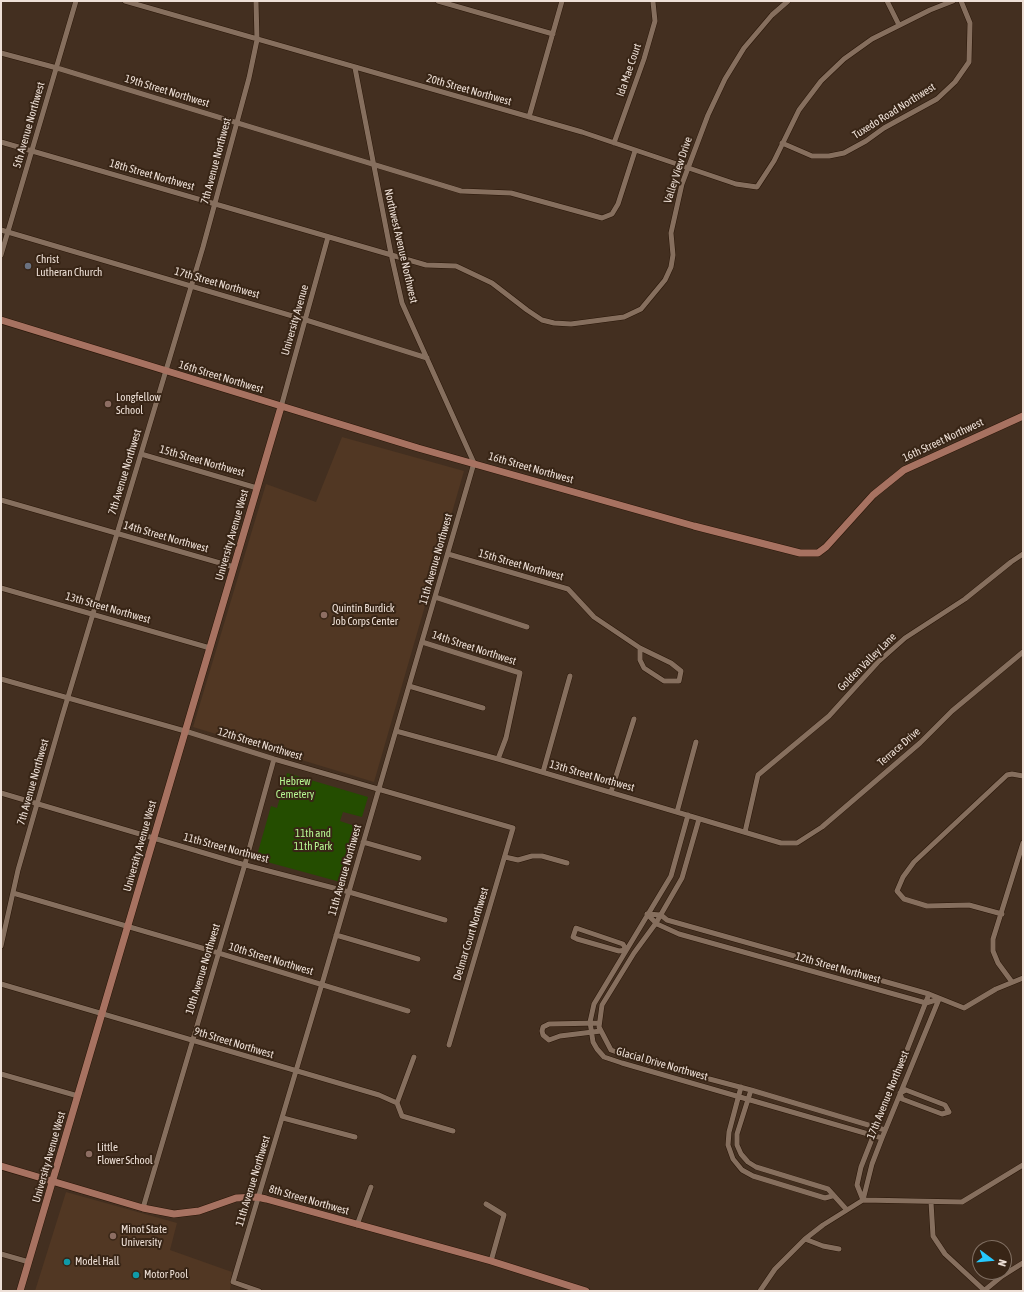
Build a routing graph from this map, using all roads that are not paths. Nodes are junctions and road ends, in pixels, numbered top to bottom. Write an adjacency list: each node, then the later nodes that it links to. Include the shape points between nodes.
1 (76, 1): 15 (street, 5th Avenue Northwest)
2 (125, 1): 13 (street, 20th Street Northwest)
3 (256, 1): 13 (street, 7th Avenue Northwest)
4 (438, 1): 12 (street)
5 (562, 1): 12 (street)
6 (788, 1): 25 (street, Valley View Drive, via 772,14 744,48 725,79)
7 (887, 1): 11 (street)
8 (953, 1): 11 (street)
9 (961, 1): 20 (street, Tuxedo Road Northwest, via 970,23 969,62 955,82 937,99 844,153 812,156)
10 (653, 2): 21 (street, Ida Mae Court, via 655,21)
11 (899, 25): 20 (street, via 872,39 844,59 821,81 799,110)
12 (553, 34): 17 (street)
13 (257, 40): 16 (street, 20th Street Northwest); 18 (street, 7th Avenue Northwest)
14 (1, 53): 15 (street, 19th Street Northwest)
15 (57, 68): 18 (street, 19th Street Northwest); 23 (street, 5th Avenue Northwest)
16 (355, 68): 17 (street, 20th Street Northwest); 24 (street, Northwest Avenue Northwest)
17 (529, 117): 21 (street, 20th Street Northwest)
18 (236, 123): 24 (street, 19th Street Northwest); 26 (street, 7th Avenue Northwest)
19 (1, 142): 23 (street, 18th Street Northwest)
20 (782, 142): 25 (street, 20th Street Northwest, via 774,161 757,187 736,184)
21 (614, 143): 22 (street, 20th Street Northwest)
22 (635, 151): 24 (street, 19th Street Northwest, via 618,204 612,214 602,218 511,193 461,191); 25 (street, 20th Street Northwest)
23 (32, 152): 26 (street, 18th Street Northwest); 28 (street, 5th Avenue Northwest)
24 (373, 164): 30 (street, Northwest Avenue Northwest)
25 (687, 168): 30 (street, Valley View Drive, via 671,233 674,255 671,267 665,280 641,309 624,317 571,324 542,320 492,283 456,266 426,265)
26 (214, 203): 29 (street, 18th Street Northwest); 32 (street, 7th Avenue Northwest)
27 (1, 230): 28 (street, 17th Street Northwest)
28 (8, 232): 31 (street, 5th Avenue Northwest); 32 (street, 17th Street Northwest)
29 (328, 237): 30 (street, 18th Street Northwest); 34 (street, University Avenue)
30 (390, 254): 35 (street, Northwest Avenue Northwest, via 402,303)
31 (1, 256)
32 (191, 286): 34 (street, 17th Street Northwest); 36 (street, 7th Avenue Northwest)
33 (1, 320): 36 (street, 16th Street Northwest)
34 (306, 320): 35 (street, 17th Street Northwest); 37 (street, University Avenue)
35 (427, 358): 40 (street, Northwest Avenue Northwest)
36 (166, 371): 37 (street, 16th Street Northwest); 39 (street, 7th Avenue Northwest)
37 (281, 407): 40 (street, 16th Street Northwest); 41 (street, University Avenue West)
38 (1023, 416): 40 (street, 16th Street Northwest, via 904,470 873,495 826,547 818,553 810,554 694,526)
39 (141, 454): 41 (street, 15th Street Northwest); 43 (street, 7th Avenue Northwest)
40 (474, 463): 44 (street, 11th Avenue Northwest)
41 (257, 488): 46 (street, University Avenue West)
42 (1, 500): 43 (street, 14th Street Northwest)
43 (117, 533): 46 (street, 14th Street Northwest); 49 (street, 7th Avenue Northwest)
44 (448, 554): 48 (street, 11th Avenue Northwest); 53 (street, 15th Street Northwest, via 568,589 594,617)
45 (1023, 554): 76 (street, Golden Valley Lane, via 965,599 905,638 878,662 828,716 769,764 758,775)
46 (234, 567): 52 (street, University Avenue West)
47 (1, 588): 49 (street, 13th Street Northwest)
48 (435, 597): 50 (street); 51 (street, 11th Avenue Northwest)
49 (93, 614): 52 (street, 13th Street Northwest); 58 (street, 7th Avenue Northwest)
50 (527, 627)
51 (422, 642): 57 (street, 11th Avenue Northwest); 65 (street, 14th Street Northwest, via 520,673 506,738)
52 (210, 648): 61 (street, University Avenue West)
53 (640, 648): 53 (street, 15th Street Northwest, via 672,663 681,671 679,681 664,681 644,668 640,660)
54 (1023, 652): 80 (street, Terrace Drive, via 952,711 920,743 822,827 797,843)
55 (570, 676): 66 (street)
56 (1, 679): 58 (street, 12th Street Northwest)
57 (409, 686): 59 (street); 62 (street, 11th Avenue Northwest)
58 (68, 697): 61 (street, 12th Street Northwest); 71 (street, 7th Avenue Northwest)
59 (483, 708)
60 (634, 719): 69 (street)
61 (185, 731): 64 (street, 12th Street Northwest); 77 (street, University Avenue West)
62 (396, 731): 65 (street, 13th Street Northwest); 68 (street, 11th Avenue Northwest)
63 (696, 742): 72 (street)
64 (274, 759): 68 (street, 12th Street Northwest); 84 (street, 10th Avenue Northwest)
65 (498, 759): 66 (street, 13th Street Northwest)
66 (543, 772): 69 (street, 13th Street Northwest)
67 (1023, 776): 88 (street, via 1007,775 914,862 897,891 904,899 927,906 969,905)
68 (379, 790): 75 (street, 12th Street Northwest); 78 (street, 11th Avenue Northwest)
69 (611, 792): 72 (street, 13th Street Northwest)
70 (1, 793): 71 (street, 11th Street Northwest)
71 (38, 804): 77 (street, 11th Street Northwest); 86 (street, 7th Avenue Northwest)
72 (677, 812): 73 (street, 13th Street Northwest)
73 (688, 815): 74 (street, 13th Street Northwest); 87 (street, Glacial Drive Northwest, via 670,876)
74 (699, 819): 76 (street, 13th Street Northwest); 89 (street, via 682,878)
75 (514, 828): 81 (street, Delmar Court Northwest)
76 (744, 832): 80 (street, 13th Street Northwest)
77 (154, 838): 84 (street, 11th Street Northwest); 92 (street, University Avenue West)
78 (363, 842): 82 (street); 85 (street, 11th Avenue Northwest)
79 (1023, 843): 88 (street)
80 (782, 844)
81 (505, 857): 83 (street, via 518,860 542,856); 113 (street, Delmar Court Northwest)
82 (419, 858)
83 (567, 862)
84 (245, 864): 85 (street, 11th Street Northwest); 97 (street, 10th Avenue Northwest)
85 (349, 892): 90 (street, 11th Street Northwest); 93 (street, 11th Avenue Northwest)
86 (13, 893): 92 (street, 10th Street Northwest); 94 (street, 7th Avenue Northwest)
87 (647, 914): 89 (street); 91 (street, 12th Street Northwest); 95 (street, Glacial Drive Northwest)
88 (1002, 914): 100 (street, via 993,951 998,963)
89 (660, 915): 91 (street); 103 (street, via 667,920)
90 (445, 920)
91 (656, 923): 96 (street); 105 (street, 12th Street Northwest, via 679,934)
92 (128, 927): 97 (street, 10th Street Northwest); 107 (street, University Avenue West)
93 (336, 935): 98 (street); 102 (street, 11th Avenue Northwest)
94 (1, 946)
95 (626, 950): 95 (street, via 623,944 580,929 576,928 573,932 573,937 577,939 619,951); 96 (street); 108 (street, Glacial Drive Northwest, via 594,1004)
96 (634, 953): 109 (street, via 602,1005)
97 (219, 954): 102 (street, 10th Street Northwest); 112 (street, 10th Avenue Northwest)
98 (418, 959)
99 (1023, 978): 100 (street)
100 (1012, 982): 104 (street, via 964,1008)
101 (1, 984): 107 (street, 9th Street Northwest)
102 (322, 985): 106 (street, 10th Street Northwest); 115 (street, 11th Avenue Northwest)
103 (929, 994): 104 (street); 105 (street)
104 (939, 999): 105 (street); 120 (street, 17th Avenue Northwest)
105 (926, 1003): 118 (street)
106 (408, 1012)
107 (102, 1014): 112 (street, 9th Street Northwest); 121 (street, University Avenue West)
108 (590, 1022): 109 (street); 111 (street, Glacial Drive Northwest); 111 (street, via 548,1024 542,1031 549,1040)
109 (599, 1023): 110 (street)
110 (601, 1031): 111 (street); 117 (street, via 611,1050 644,1062)
111 (592, 1032): 122 (street, Glacial Drive Northwest, via 593,1042 604,1057)
112 (192, 1041): 115 (street, 9th Street Northwest); 141 (street, 10th Avenue Northwest)
113 (449, 1045)
114 (414, 1057): 124 (street)
115 (296, 1072): 124 (street, 9th Street Northwest, via 379,1095); 125 (street, 11th Avenue Northwest)
116 (1, 1074): 121 (street)
117 (741, 1087): 119 (street); 122 (street)
118 (892, 1089): 120 (street); 126 (street)
119 (751, 1090): 123 (street); 126 (street)
120 (900, 1092): 120 (street, via 902,1099 942,1114 949,1112 945,1105 906,1090); 127 (street, 17th Avenue Northwest)
121 (78, 1096): 134 (street, University Avenue West)
122 (739, 1096): 123 (street, Glacial Drive Northwest); 136 (street, via 728,1145 733,1159 742,1170 752,1176 825,1198)
123 (749, 1099): 129 (street, Glacial Drive Northwest); 136 (street, via 738,1134 737,1145 741,1154 756,1167 828,1189)
124 (397, 1103): 128 (street, 9th Street Northwest, via 402,1116)
125 (283, 1118): 130 (street); 137 (street, 11th Avenue Northwest)
126 (876, 1126): 127 (street); 129 (street)
127 (885, 1130): 131 (street, 17th Avenue Northwest)
128 (453, 1131)
129 (873, 1134): 131 (street, Glacial Drive Northwest); 138 (street, via 857,1185)
130 (355, 1137)
131 (882, 1138): 138 (street, 17th Avenue Northwest)
132 (1, 1166): 134 (street, 8th Street Northwest)
133 (1023, 1166): 139 (street, via 962,1202)
134 (54, 1182): 141 (street, 8th Street Northwest); 148 (street, University Avenue West)
135 (371, 1187): 143 (street)
136 (832, 1196): 142 (street)
137 (257, 1197): 141 (street, 8th Street Northwest, via 236,1198 185,1214); 143 (street, 8th Street Northwest); 152 (street, 11th Avenue Northwest, via 233,1282)
138 (863, 1200): 139 (street); 142 (street)
139 (931, 1202): 150 (street, via 933,1236 945,1254)
140 (486, 1204): 147 (street, via 504,1215)
141 (143, 1208)
142 (846, 1209): 144 (street)
143 (358, 1225): 147 (street, 8th Street Northwest)
144 (805, 1239): 145 (street); 154 (street, via 776,1269)
145 (839, 1249)
146 (1, 1254): 148 (street)
147 (491, 1261): 153 (street, 8th Street Northwest)
148 (29, 1262): 151 (street, University Avenue West)
149 (1023, 1263): 150 (street)
150 (985, 1290)
151 (20, 1291)
152 (259, 1291)
153 (586, 1291)
154 (760, 1291)

